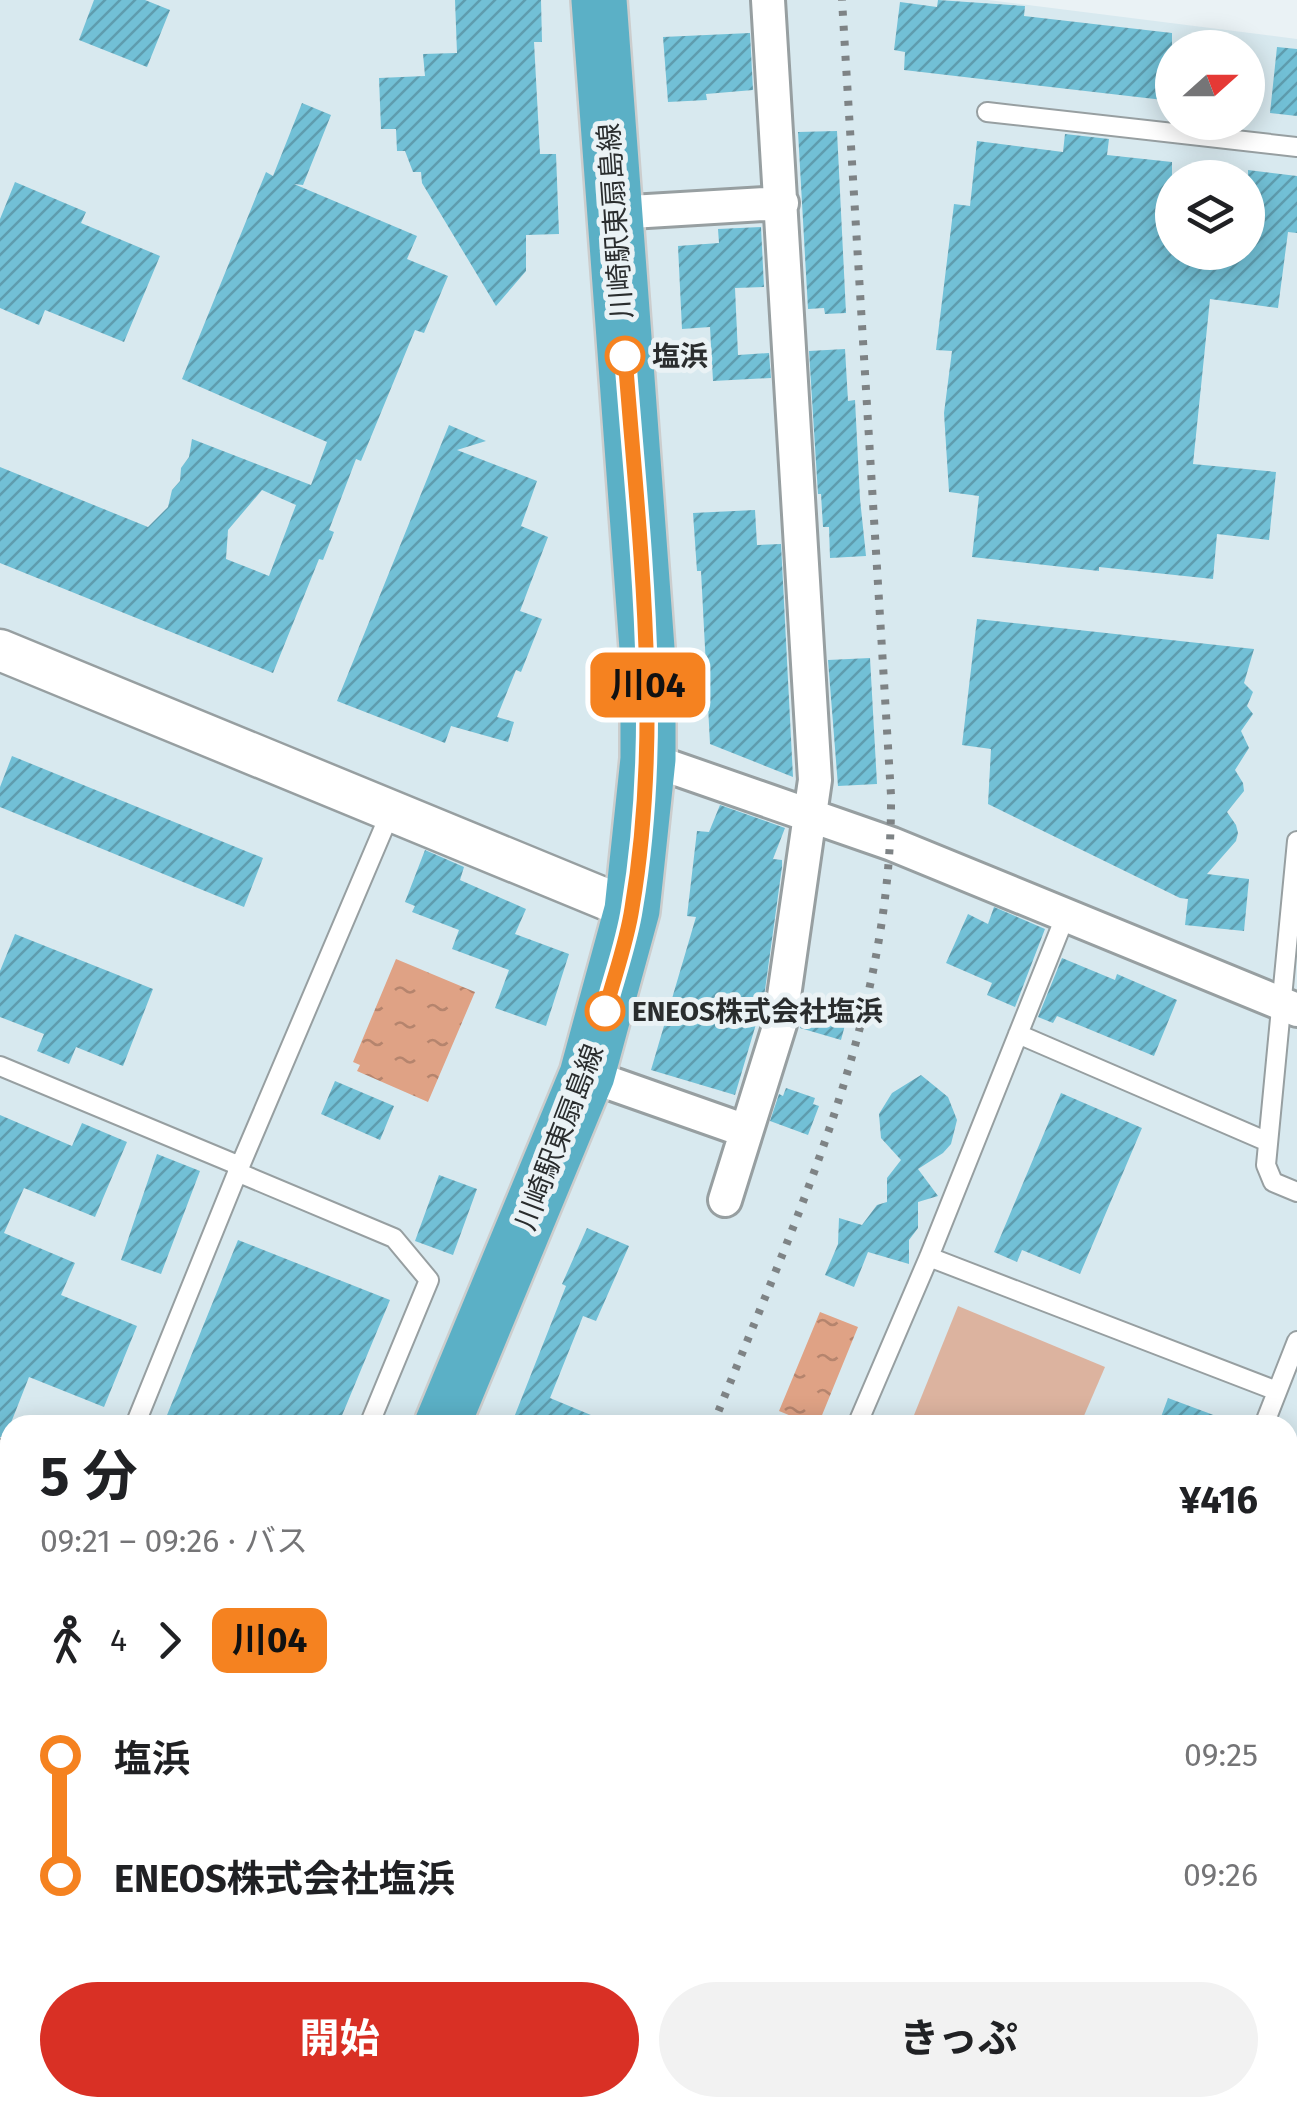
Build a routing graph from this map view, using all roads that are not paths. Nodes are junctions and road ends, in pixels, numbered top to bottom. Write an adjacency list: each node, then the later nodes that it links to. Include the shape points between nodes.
1 (599, 0): 6 (highway, 川崎駅東扇島線)
2 (768, 0): 5 (street)
3 (987, 112): 4 (lane)
4 (1297, 148)
5 (782, 203): 6 (street); 10 (street, via 815,780)
6 (614, 213): 8 (highway, 川崎駅東扇島線, via 648,662)
7 (0, 650): 9 (street)
8 (648, 759): 10 (street); 12 (highway, 川崎駅東扇島線)
9 (390, 811): 12 (street); 20 (lane)
10 (808, 813): 13 (street); 18 (street, via 780,1024)
11 (1297, 841): 14 (lane)
12 (632, 910): 17 (highway, 川崎駅東扇島線)
13 (1065, 917): 14 (street); 15 (lane)
14 (1289, 1007): 19 (lane)
15 (1018, 1034): 19 (lane); 23 (lane)
16 (0, 1066): 20 (lane)
17 (587, 1076): 18 (street); 28 (highway, 川崎駅東扇島線)
18 (746, 1131): 22 (street)
19 (1268, 1142): 21 (lane, via 1272,1182)
20 (238, 1169): 26 (lane); 27 (lane, via 394,1238 429,1280)
21 (1297, 1192)
22 (724, 1200)
23 (929, 1257): 25 (lane); 29 (lane)
24 (1297, 1341): 25 (lane)
25 (1277, 1391): 30 (lane)
26 (139, 1415)
27 (373, 1415)
28 (446, 1415)
29 (861, 1415)
30 (1268, 1415)

